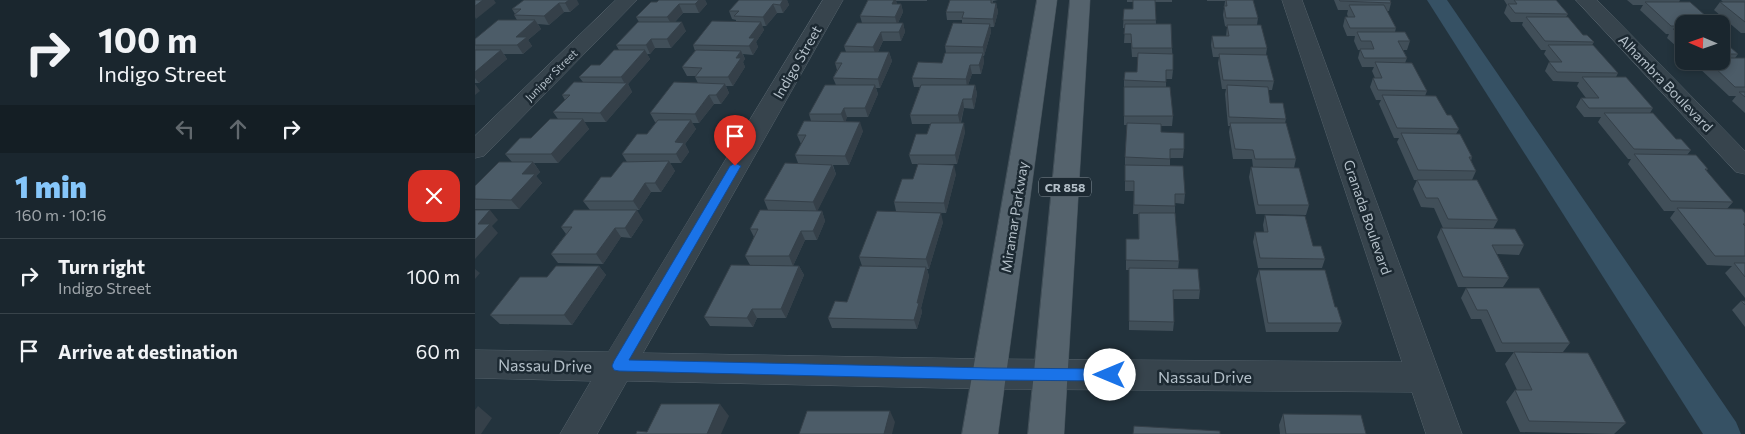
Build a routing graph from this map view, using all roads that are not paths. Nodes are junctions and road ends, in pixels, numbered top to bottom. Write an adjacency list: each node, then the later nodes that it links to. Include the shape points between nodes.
1 (627, 0): 7 (street, Juniper Street)
2 (833, 0): 10 (street, Indigo Street)
3 (1047, 0): 11 (main road, Miramar Parkway / CR 858)
4 (1080, 0): 12 (main road, CR 858)
5 (1292, 0): 13 (street, Granada Boulevard)
6 (1586, 0): 8 (street, Alhambra Boulevard)
7 (475, 150)
8 (1745, 166)
9 (475, 364): 10 (street, Nassau Drive)
10 (619, 366): 11 (street, Nassau Drive); 14 (street, Indigo Street)
11 (989, 374): 12 (street, Nassau Drive); 15 (main road, Miramar Parkway / CR 858)
12 (1050, 375): 13 (street, Nassau Drive); 16 (main road, CR 858)
13 (1425, 377): 17 (street, Granada Boulevard)
14 (578, 434)
15 (980, 434)
16 (1046, 434)
17 (1444, 434)

